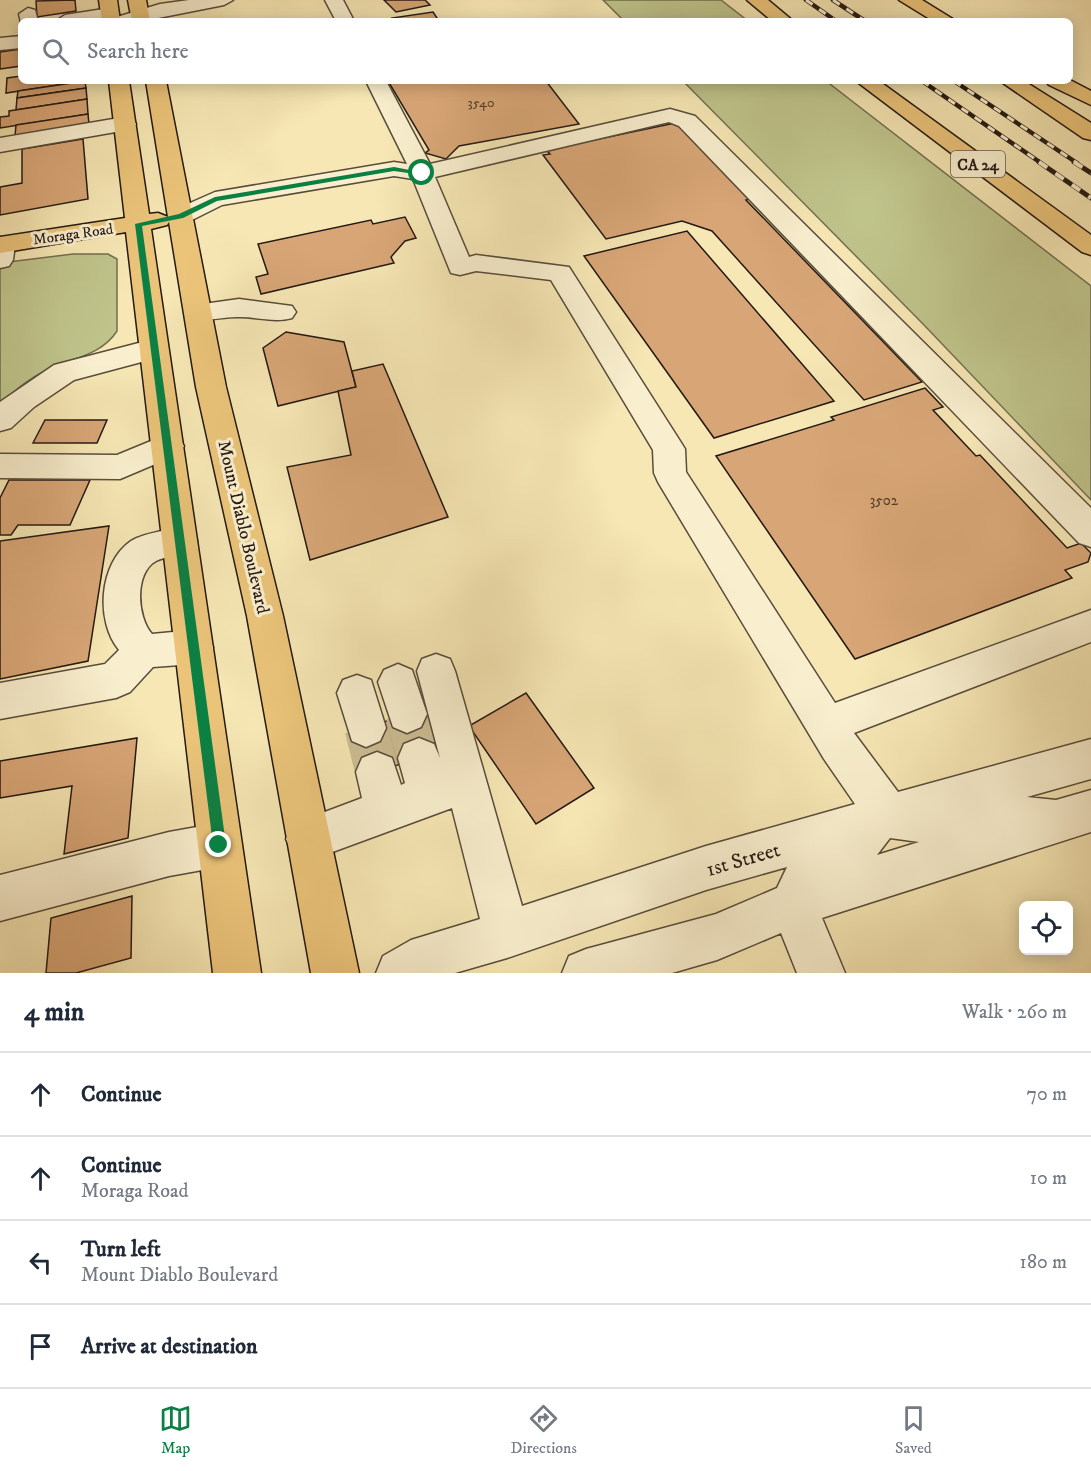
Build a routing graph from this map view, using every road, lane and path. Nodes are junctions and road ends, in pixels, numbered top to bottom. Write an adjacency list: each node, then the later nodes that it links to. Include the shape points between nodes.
1 (224, 0): 5 (street)
2 (334, 0): 7 (street)
3 (756, 0): 8 (main road)
4 (899, 3): 9 (main road); 10 (main road)
5 (124, 13): 6 (street)
6 (87, 18)
7 (343, 18)
8 (780, 18)
9 (913, 18)
10 (939, 18)
11 (18, 42): 12 (street)
12 (0, 44)
13 (119, 84): 20 (main road)
14 (157, 84): 24 (main road, Mount Diablo Boulevard)
15 (378, 84): 23 (street)
16 (870, 84): 26 (main road, CA 24)
17 (1015, 84): 21 (main road)
18 (1062, 84): 19 (main road)
19 (1091, 99)
20 (124, 124): 22 (street); 25 (main road)
21 (1091, 133)
22 (0, 145)
23 (422, 173): 24 (street, via 400,188 252,215 227,219); 35 (street, via 670,115 687,121); 42 (street, via 460,267 476,263 560,273 669,449 670,473)
24 (181, 216): 25 (main road, Moraga Road); 28 (main road, Mount Diablo Boulevard)
25 (138, 224): 27 (main road, Moraga Road); 30 (main road)
26 (1091, 247)
27 (1, 250)
28 (199, 312): 29 (street, via 239,308); 47 (main road, Mount Diablo Boulevard, via 210,387 265,616)
29 (282, 312)
30 (154, 349): 31 (street, via 64,372); 33 (main road)
31 (12, 391): 32 (street)
32 (0, 420)
33 (168, 446): 34 (street, via 120,467); 36 (main road)
34 (0, 466)
35 (1091, 533)
36 (180, 541): 38 (main road); 39 (street, via 145,549 128,565 122,601 127,632)
37 (1091, 626): 42 (street)
38 (194, 647): 39 (street); 48 (main road)
39 (142, 651): 41 (street, via 116,680)
40 (436, 671): 44 (street)
41 (0, 700)
42 (827, 725): 46 (street)
43 (1091, 759): 46 (street, 1st Street)
44 (439, 778): 47 (street, via 382,792); 51 (street)
45 (1075, 816): 46 (street, via 996,816 938,824); 50 (street)
46 (883, 819): 50 (street, via 850,854 811,867); 51 (street, 1st Street, via 706,868)
47 (308, 839): 53 (main road, Mount Diablo Boulevard)
48 (219, 845): 49 (street, via 169,854); 52 (main road)
49 (0, 898)
50 (793, 904): 55 (street, via 717,937); 56 (street)
51 (507, 935): 54 (street, 1st Street, via 428,957)
52 (237, 973)
53 (335, 973)
54 (400, 973)
55 (586, 973)
56 (822, 973)

